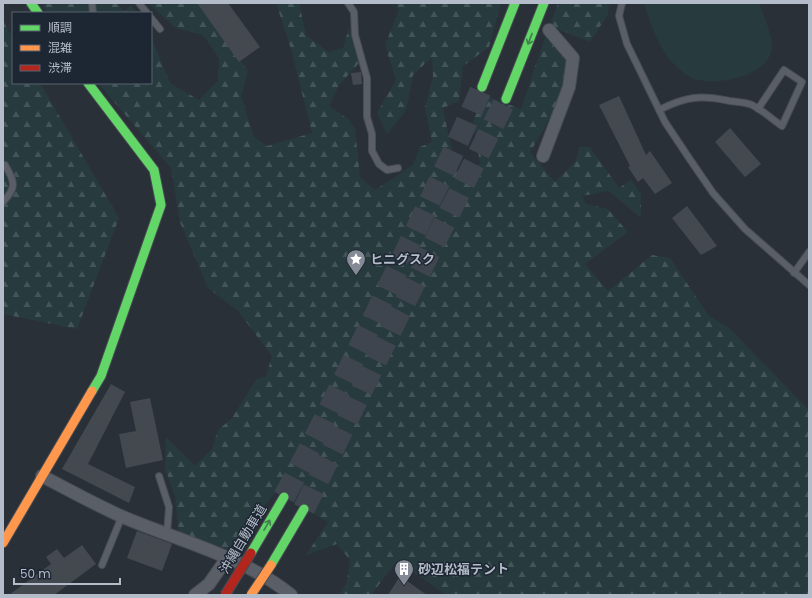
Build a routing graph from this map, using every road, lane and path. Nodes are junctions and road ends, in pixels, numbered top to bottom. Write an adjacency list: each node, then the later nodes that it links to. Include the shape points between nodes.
1 (31, 3): 7 (main road)
2 (139, 3): 8 (lane)
3 (348, 3): 19 (lane, via 354,12 355,35 367,78 367,117 372,134 372,151 379,164 387,170)
4 (514, 3): 13 (main road)
5 (544, 3): 14 (main road, one-way to 14)
6 (622, 3): 16 (lane, via 619,16 627,44)
7 (37, 12)
8 (146, 12)
9 (152, 19): 10 (lane)
10 (160, 29)
11 (549, 30): 17 (street, via 573,58 569,87)
12 (89, 84): 24 (main road, via 154,170 161,205 101,376)
13 (482, 87)
14 (506, 99)
15 (758, 109): 15 (lane, via 782,126 802,82 784,70); 16 (lane, via 751,104 692,97)
16 (659, 110): 22 (lane, via 713,193 745,229)
17 (543, 156)
18 (5, 165): 20 (lane, via 13,178 13,191)
19 (398, 168)
20 (3, 202)
21 (809, 252): 22 (lane)
22 (794, 273): 23 (lane)
23 (809, 285)
24 (42, 476): 28 (street); 30 (main road)
25 (159, 476): 29 (lane, via 169,507)
26 (284, 497): 34 (main road, 沖縄自動車道, one-way to 26, bridge)
27 (304, 509): 35 (main road, bridge)
28 (122, 516): 29 (street); 32 (lane)
29 (167, 534): 31 (street)
30 (3, 543)
31 (227, 558): 33 (street, via 209,584); 36 (street, via 275,582)
32 (102, 566)
33 (195, 595)
34 (225, 595)
35 (252, 595)
36 (291, 595)

